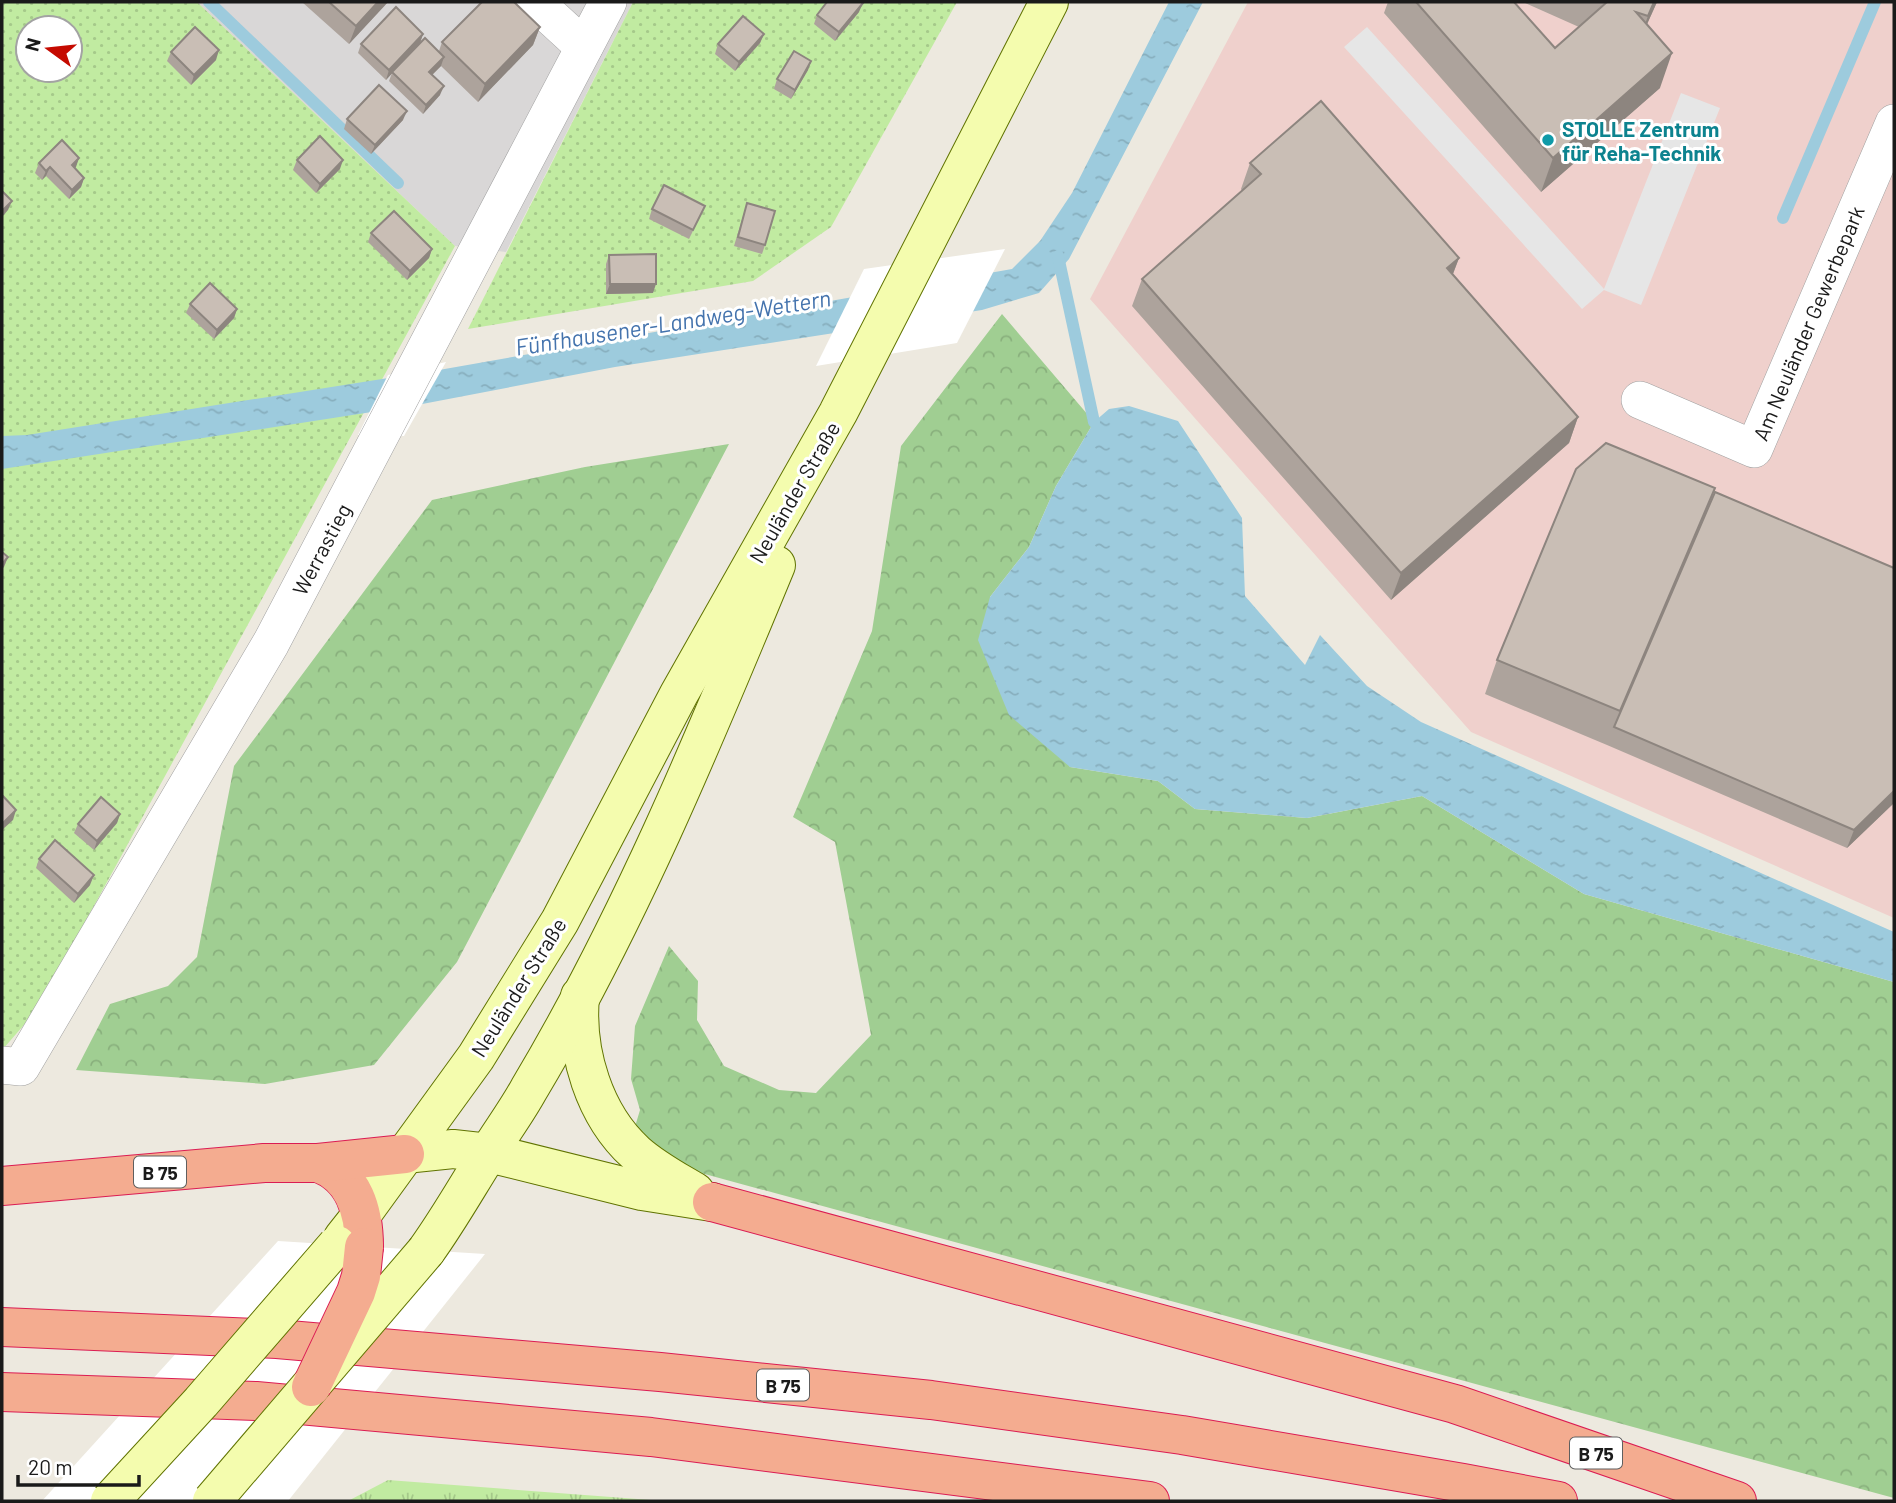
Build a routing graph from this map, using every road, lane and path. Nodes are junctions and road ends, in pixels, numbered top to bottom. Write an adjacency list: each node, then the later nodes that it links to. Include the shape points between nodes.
1 (536, 2): 4 (street)
2 (608, 2): 4 (street, Werrastieg)
3 (1049, 2): 7 (main road, Neuländer Straße)
4 (584, 47): 9 (street, Werrastieg, via 271,643 21,1067)
5 (1894, 123): 6 (street, Am Neuländer Gewerbepark, via 1754,449)
6 (1640, 400)
7 (838, 413): 8 (main road, Neuländer Straße, via 710,724); 11 (main road, Neuländer Straße, via 679,694 560,921 476,1057)
8 (580, 996): 10 (main road, Neuländer Straße); 14 (main road, B 75, via 581,1044 594,1091 614,1129 651,1165)
9 (2, 1065)
10 (489, 1153): 11 (main road, via 453,1149); 14 (main road, B 75, via 642,1191); 17 (main road, Neuländer Straße, bridge, via 426,1251)
11 (405, 1154): 12 (highway, B 75); 15 (main road, Neuländer Straße)
12 (318, 1163): 13 (highway, B 75, via 264,1163); 15 (highway, via 341,1176 354,1193)
13 (2, 1186)
14 (712, 1202): 23 (highway, B 75, via 1455,1404)
15 (354, 1235): 17 (highway, bridge, via 361,1276); 19 (main road, Neuländer Straße, bridge)
16 (2, 1326): 22 (highway, B 75, via 277,1339 931,1400 1182,1435)
17 (311, 1387): 20 (main road, Neuländer Straße, bridge)
18 (2, 1392): 21 (highway, via 256,1402 651,1437)
19 (110, 1501)
20 (212, 1501)
21 (1150, 1501)
22 (1558, 1501)
23 (1737, 1501)

